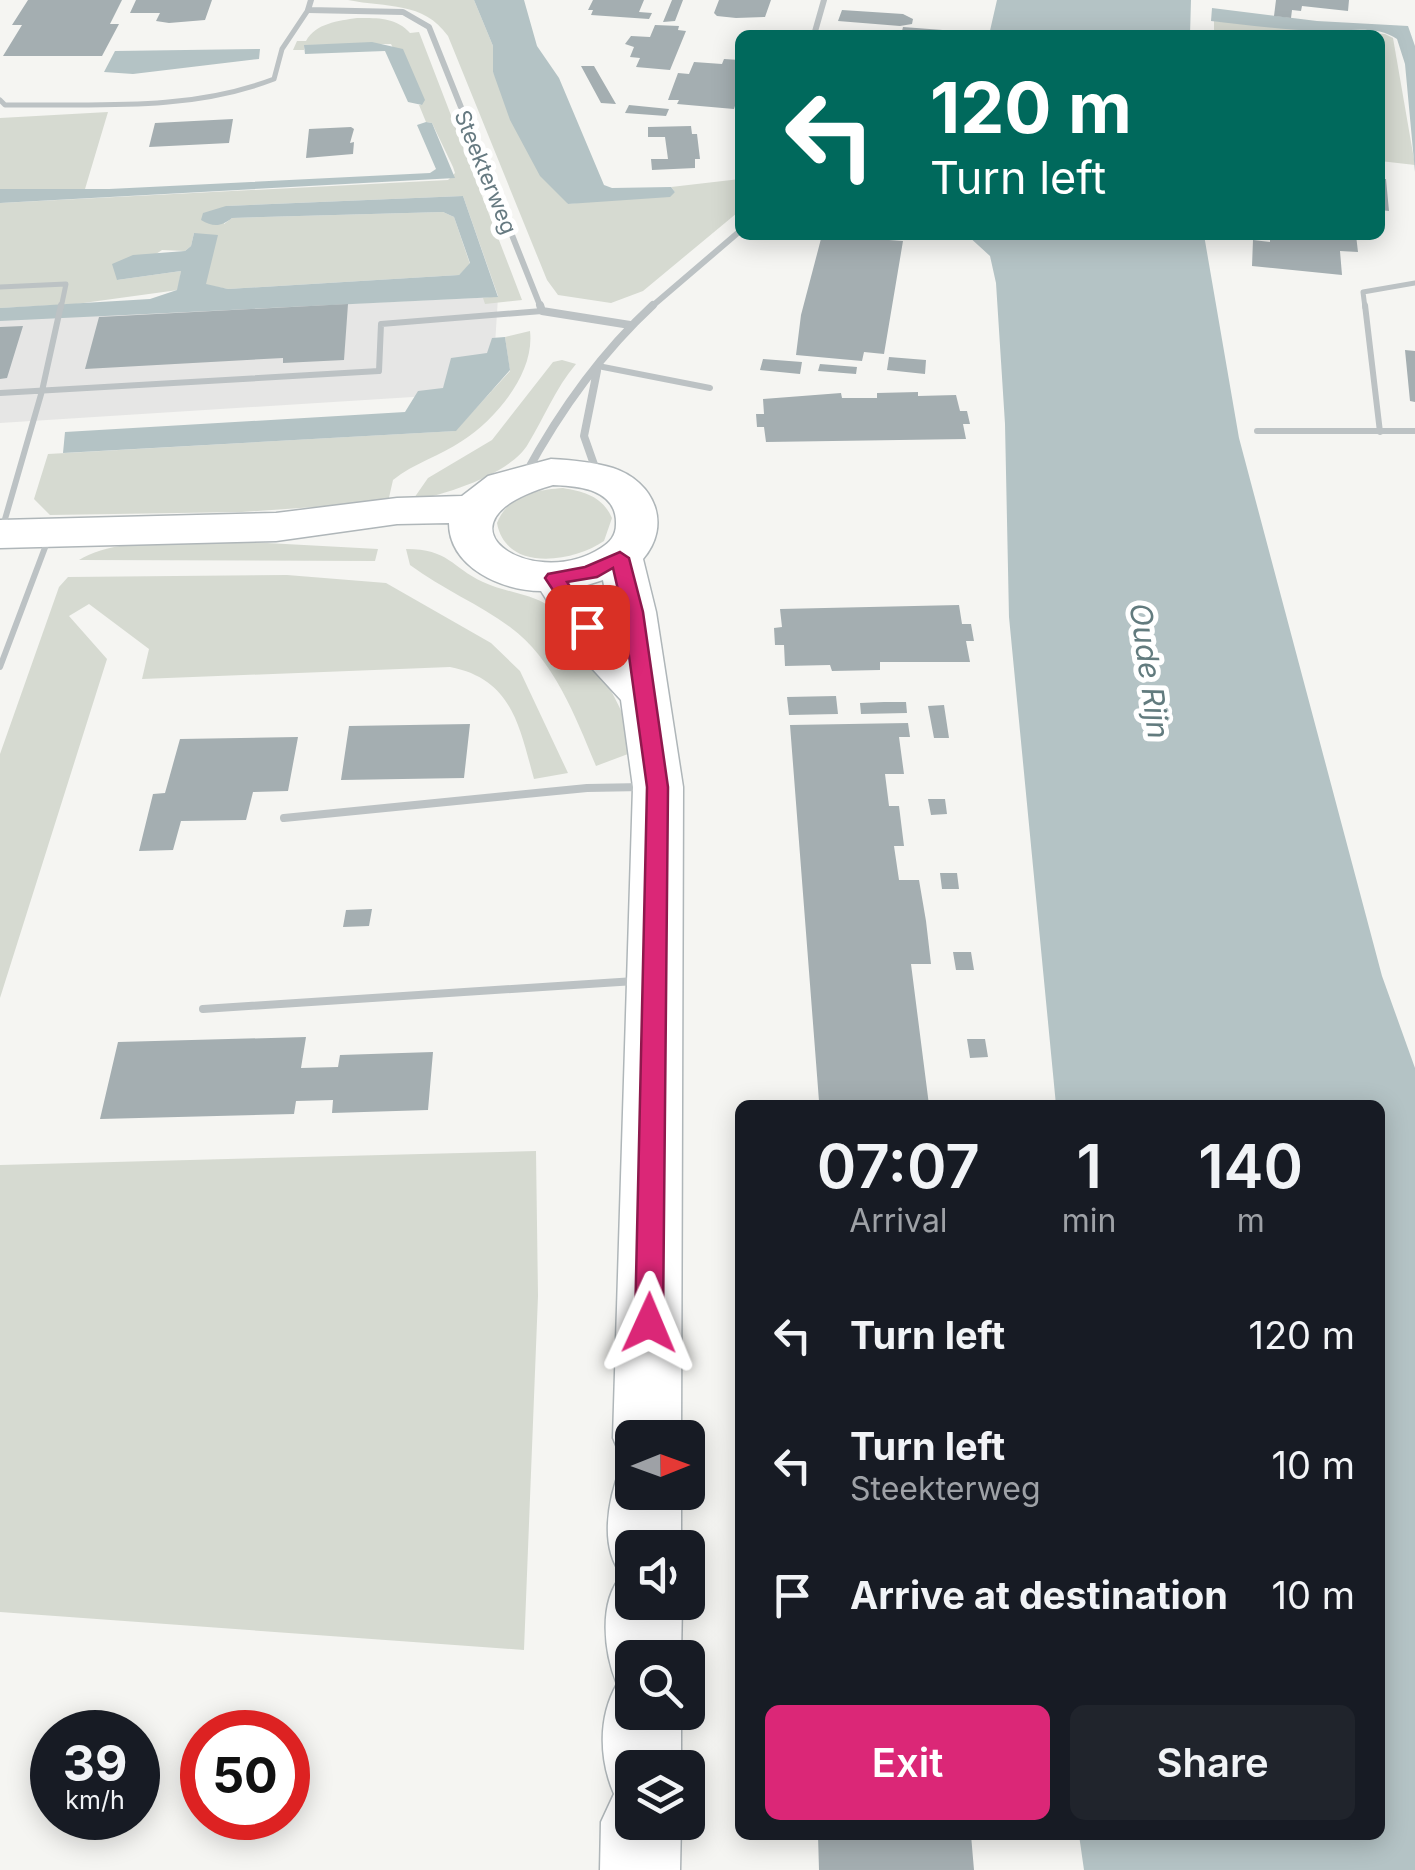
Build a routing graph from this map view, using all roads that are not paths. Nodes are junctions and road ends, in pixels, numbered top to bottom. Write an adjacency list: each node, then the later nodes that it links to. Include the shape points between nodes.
1 (311, 0): 3 (street)
2 (824, 0): 4 (street)
3 (308, 10): 5 (lane, via 282,48 274,79 242,94 5,105); 9 (street, Steekterweg, via 403,12 429,27)
4 (815, 30)
5 (0, 100)
6 (735, 234): 10 (street)
7 (1415, 283): 17 (lane, via 1362,292)
8 (0, 287): 13 (lane, via 66,284)
9 (542, 311): 10 (street); 13 (lane, via 381,324 379,371)
10 (630, 324): 11 (street)
11 (598, 366): 12 (lane); 18 (street, via 546,433); 19 (street, via 583,424 584,455)
12 (710, 388)
13 (42, 391): 14 (lane); 22 (lane)
14 (0, 394)
15 (1256, 430): 17 (lane)
16 (1415, 431): 17 (lane)
17 (1380, 432)
18 (525, 476): 19 (main road, via 564,472); 20 (main road, via 486,495)
19 (600, 478): 23 (main road, via 633,499 640,514 634,544)
20 (472, 524): 21 (main road, via 393,540 276,527); 24 (main road, via 492,564)
21 (51, 533): 22 (main road); 25 (lane)
22 (0, 534)
23 (620, 558): 24 (main road); 26 (main road)
24 (555, 578): 26 (main road, via 603,651)
25 (0, 667)
26 (647, 698): 27 (main road)
27 (658, 787): 28 (lane); 29 (main road)
28 (284, 818)
29 (654, 980): 30 (lane); 31 (main road)
30 (203, 1009)
31 (647, 1420)
32 (641, 1840): 33 (main road)
33 (640, 1870)

